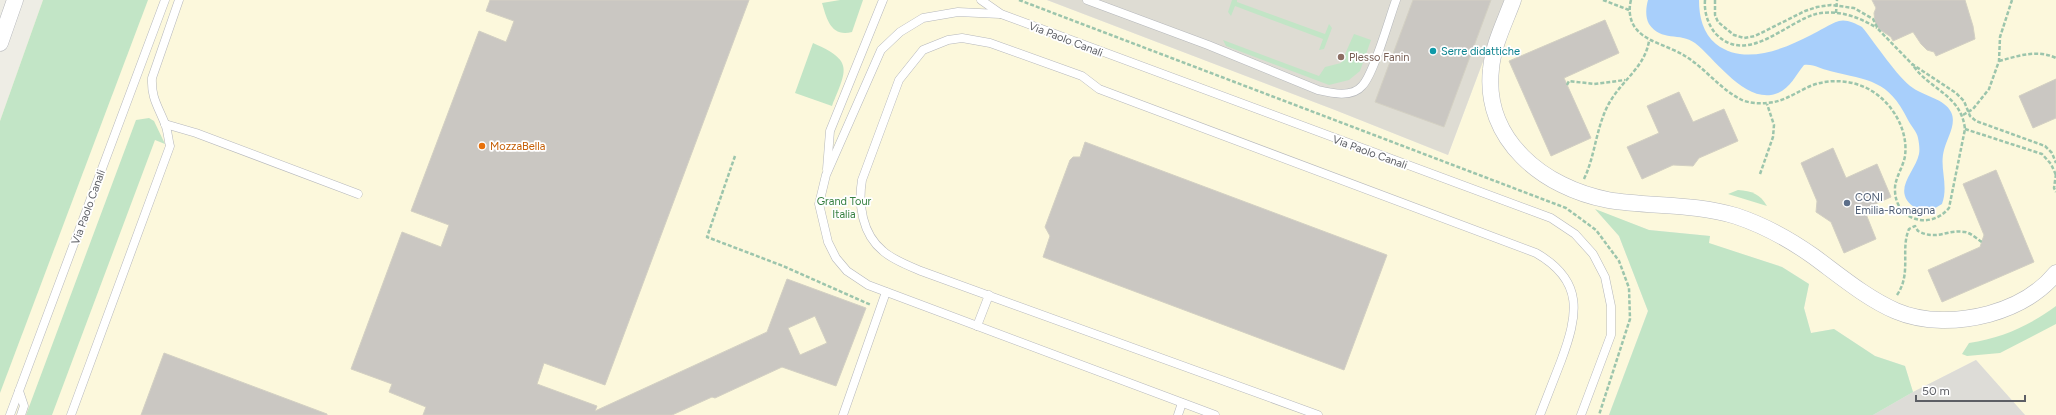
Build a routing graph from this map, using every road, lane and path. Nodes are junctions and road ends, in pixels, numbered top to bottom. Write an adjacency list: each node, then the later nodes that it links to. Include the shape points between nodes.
1 (15, 0): 21 (street)
2 (165, 0): 49 (lane, Via Paolo Canali)
3 (179, 0): 30 (lane, via 152,78 151,91)
4 (883, 0): 36 (lane, via 830,131)
5 (981, 0): 18 (lane, Via Paolo Canali)
6 (1087, 0): 7 (lane, via 1334,94 1348,93 1362,87)
7 (1396, 0)
8 (1512, 0): 37 (street, via 1491,68 1491,97 1495,112 1501,127 1521,157 1550,179)
9 (1603, 0): 16 (path)
10 (1631, 0): 16 (path)
11 (1705, 0): 17 (path, via 1704,8 1711,27 1717,35 1737,45 1758,44 1817,14)
12 (1715, 0): 15 (path, via 1714,16 1718,22 1734,35 1744,38 1755,36 1805,11 1817,7)
13 (1837, 0): 15 (path)
14 (2012, 0): 23 (path, via 2000,37)
15 (1836, 6): 17 (path); 19 (path, via 1854,8 1873,19)
16 (1629, 10): 20 (path, via 1632,24)
17 (1836, 13): 19 (path, via 1860,17)
18 (1001, 14): 36 (lane, via 938,14 912,23 890,39 881,50); 59 (lane, Via Paolo Canali, via 1543,215 1565,227 1593,254 1604,277 1611,306 1611,335)
19 (1878, 28): 24 (path)
20 (1649, 41): 25 (path, via 1647,53 1641,64); 27 (path, via 1661,43 1686,56 1729,93 1742,100)
21 (0, 43)
22 (2056, 58): 23 (path, via 2039,53)
23 (1999, 61): 28 (path, via 1989,89)
24 (1912, 64): 28 (path, via 1956,93 1964,101); 29 (path, via 1920,76 1956,102)
25 (1626, 80): 26 (path, via 1594,84 1569,81); 37 (path, via 1604,115 1588,169)
26 (1567, 85)
27 (1767, 104): 34 (path, via 1774,125 1773,137); 40 (path, via 1787,99 1805,88 1829,81 1859,85 1882,100 1899,121 1905,145 1905,156 1894,191 1904,210)
28 (1968, 112): 29 (path); 33 (path, via 1976,121 2045,146 2052,153)
29 (1963, 116): 31 (path)
30 (165, 124): 39 (lane, via 196,133); 53 (lane, via 170,146)
31 (1965, 129): 35 (path, via 2042,154); 40 (path, via 1949,208 1943,216 1936,219 1925,222)
32 (735, 156): 47 (path, via 707,237 783,266 872,305)
33 (2056, 163)
34 (1760, 174)
35 (2056, 174): 38 (path)
36 (826, 175): 44 (lane, via 819,204 828,242 836,258 847,271 868,285)
37 (1576, 191): 46 (street, via 1608,200 1686,206 1735,216 1778,234 1876,301)
38 (2056, 192)
39 (358, 194)
40 (1917, 219): 41 (path)
41 (1915, 226): 42 (path, via 1918,231 1930,236 1967,232); 46 (path, via 1909,229 1906,237 1906,269 1899,292)
42 (1982, 242)
43 (2056, 273): 46 (street, via 2022,302 1983,316 1963,320 1938,320 1917,317)
44 (886, 292): 48 (lane); 54 (lane)
45 (989, 295): 48 (lane); 57 (lane); 58 (lane, via 910,266 882,251 867,229 862,213 862,180 899,80 923,50 948,40 962,38 990,43 1082,76 1099,89 1536,253 1546,259 1566,278 1575,305 1572,332)
46 (1889, 307)
47 (869, 312)
48 (977, 326): 50 (lane)
49 (19, 391): 51 (lane, Via Paolo Canali); 52 (lane, via 24,406)
50 (1182, 403): 55 (lane); 56 (lane)
51 (10, 415)
52 (21, 415)
53 (71, 415)
54 (843, 415)
55 (1178, 415)
56 (1215, 415)
57 (1318, 415)
58 (1540, 415)
59 (1581, 415)

